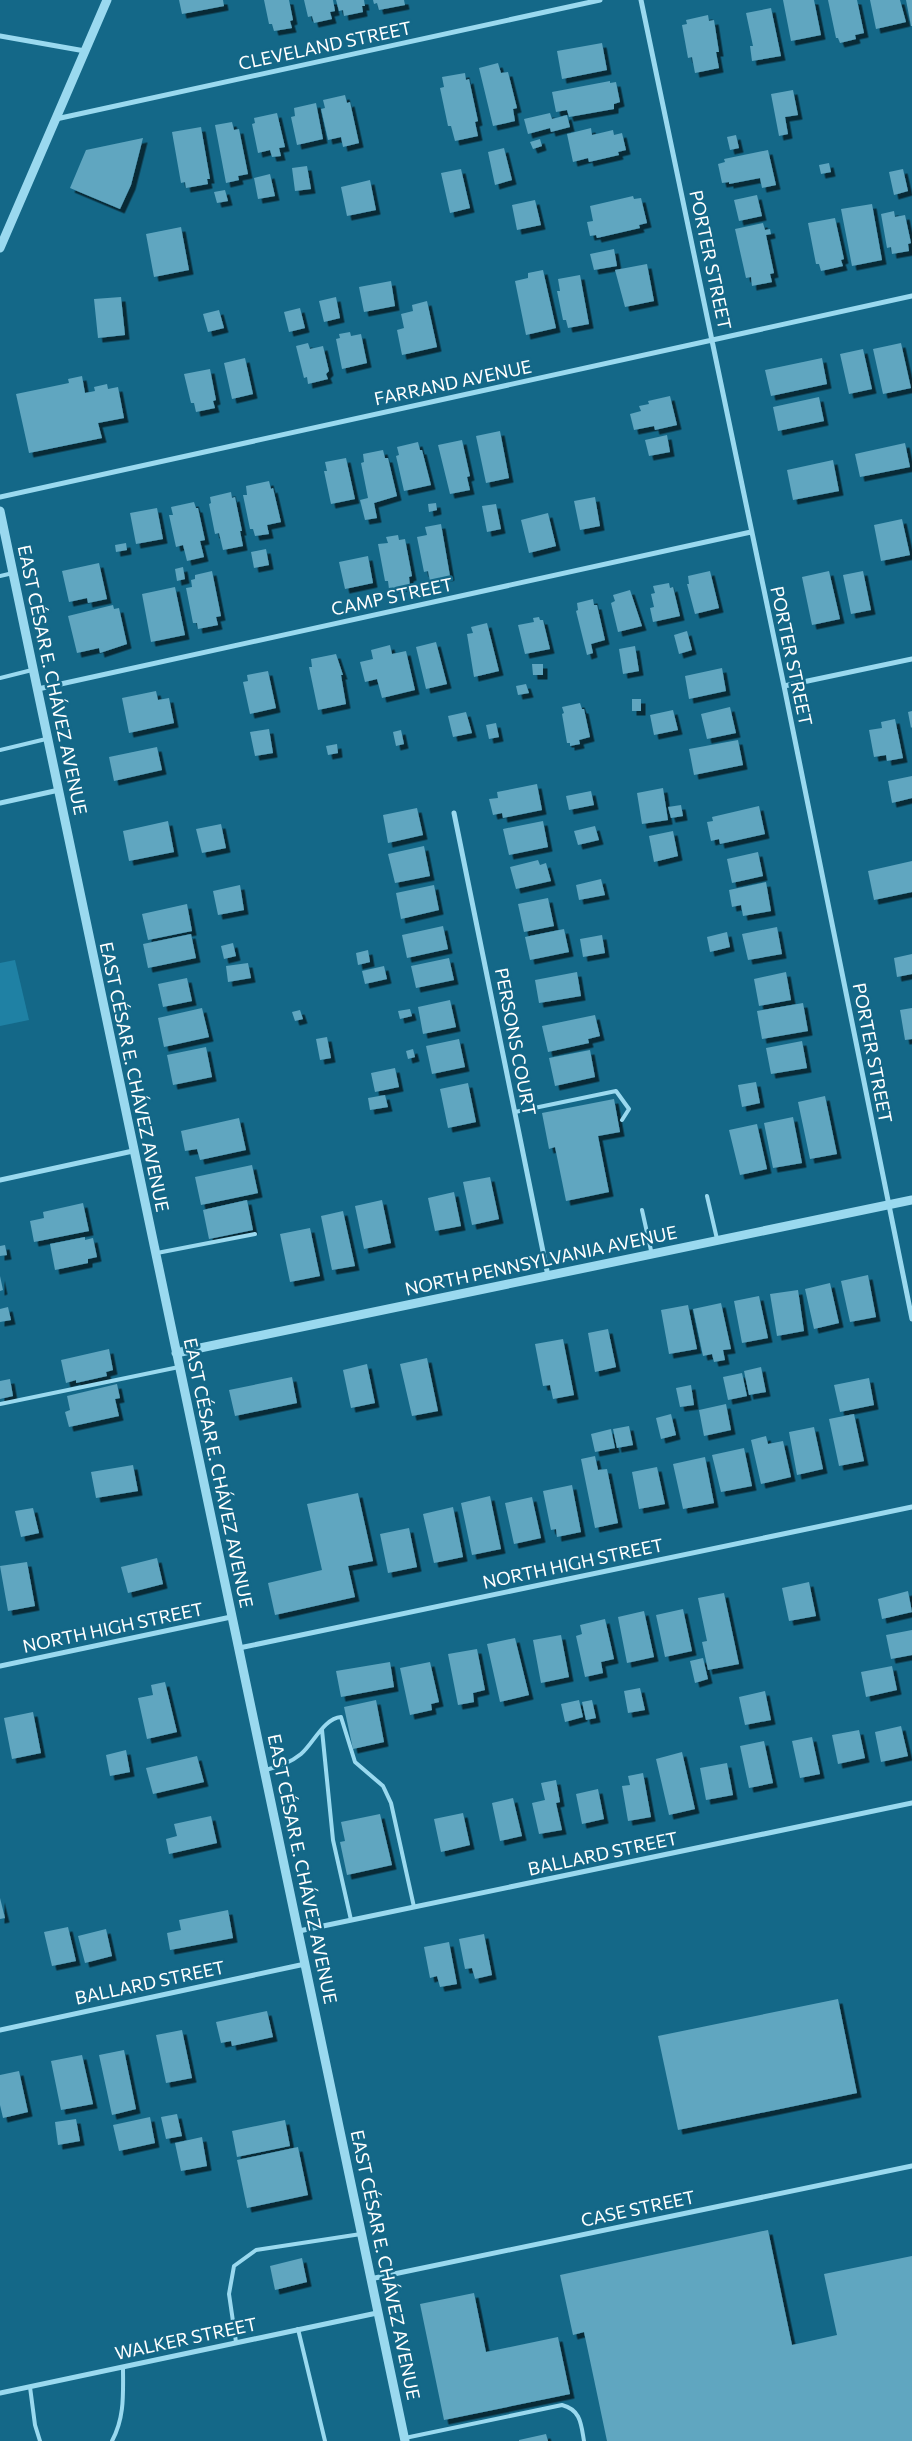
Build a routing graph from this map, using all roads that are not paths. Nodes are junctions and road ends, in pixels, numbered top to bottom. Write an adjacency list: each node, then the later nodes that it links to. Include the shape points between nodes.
1 (106, 0): 5 (street)
2 (600, 0): 6 (street, CLEVELAND STREET)
3 (641, 0): 9 (street, PORTER STREET)
4 (0, 36): 5 (street)
5 (85, 51): 6 (street)
6 (55, 119): 7 (street)
7 (1, 245)
8 (912, 296): 9 (street, FARRAND AVENUE)
9 (712, 340): 10 (street, FARRAND AVENUE); 12 (street, PORTER STREET)
10 (0, 497)
11 (0, 511): 13 (street, EAST CÉSAR E. CHÁVEZ AVENUE)
12 (751, 532): 18 (street, PORTER STREET); 19 (street, CAMP STREET)
13 (13, 573): 14 (lane); 16 (street, EAST CÉSAR E. CHÁVEZ AVENUE)
14 (0, 576)
15 (912, 659): 18 (street)
16 (34, 670): 17 (lane); 19 (street, EAST CÉSAR E. CHÁVEZ AVENUE)
17 (0, 678)
18 (784, 686): 31 (street, PORTER STREET)
19 (38, 689): 20 (street, EAST CÉSAR E. CHÁVEZ AVENUE)
20 (48, 738): 21 (lane); 22 (street, EAST CÉSAR E. CHÁVEZ AVENUE)
21 (0, 750)
22 (59, 790): 23 (street); 27 (street, EAST CÉSAR E. CHÁVEZ AVENUE)
23 (0, 803)
24 (454, 813): 25 (street, PERSONS COURT)
25 (515, 1112): 26 (lane, via 616,1091 629,1109); 37 (street, PERSONS COURT)
26 (622, 1120)
27 (133, 1151): 28 (street); 35 (street, EAST CÉSAR E. CHÁVEZ AVENUE)
28 (0, 1180)
29 (707, 1196): 34 (lane)
30 (912, 1200): 31 (street, NORTH PENNSYLVANIA AVENUE)
31 (889, 1205): 34 (street, NORTH PENNSYLVANIA AVENUE); 38 (street, PORTER STREET)
32 (642, 1210): 36 (lane)
33 (255, 1234): 35 (lane)
34 (718, 1242): 36 (street, NORTH PENNSYLVANIA AVENUE)
35 (155, 1254): 39 (street, EAST CÉSAR E. CHÁVEZ AVENUE)
36 (652, 1255): 37 (street, NORTH PENNSYLVANIA AVENUE)
37 (548, 1276): 39 (street, NORTH PENNSYLVANIA AVENUE)
38 (912, 1319)
39 (176, 1352): 40 (street, EAST CÉSAR E. CHÁVEZ AVENUE)
40 (179, 1367): 41 (lane); 43 (street, EAST CÉSAR E. CHÁVEZ AVENUE)
41 (0, 1404)
42 (912, 1507): 44 (street, NORTH HIGH STREET)
43 (231, 1617): 44 (street, EAST CÉSAR E. CHÁVEZ AVENUE); 45 (street, NORTH HIGH STREET)
44 (239, 1648): 47 (street, EAST CÉSAR E. CHÁVEZ AVENUE)
45 (0, 1666)
46 (322, 1730): 47 (lane, via 302,1753 288,1763); 49 (lane, via 340,1716 354,1762 382,1786 391,1803); 50 (lane, via 333,1840)
47 (264, 1770): 51 (street, EAST CÉSAR E. CHÁVEZ AVENUE)
48 (912, 1803): 49 (street, BALLARD STREET)
49 (414, 1907): 50 (street, BALLARD STREET)
50 (351, 1920): 51 (street, BALLARD STREET)
51 (299, 1931): 52 (street, EAST CÉSAR E. CHÁVEZ AVENUE)
52 (306, 1964): 53 (street, BALLARD STREET); 55 (street, EAST CÉSAR E. CHÁVEZ AVENUE)
53 (0, 2030)
54 (912, 2166): 56 (street, CASE STREET)
55 (361, 2234): 56 (street, EAST CÉSAR E. CHÁVEZ AVENUE); 59 (lane, via 256,2250 234,2266 229,2294)
56 (370, 2278): 57 (street, EAST CÉSAR E. CHÁVEZ AVENUE)
57 (377, 2313): 58 (street, WALKER STREET); 63 (street, EAST CÉSAR E. CHÁVEZ AVENUE)
58 (298, 2329): 59 (street, WALKER STREET); 66 (lane)
59 (236, 2342): 60 (street, WALKER STREET)
60 (123, 2367): 61 (street, WALKER STREET); 65 (lane, via 123,2405 119,2429)
61 (30, 2387): 62 (street, WALKER STREET); 64 (lane)
62 (0, 2393)
63 (405, 2439): 67 (lane, via 562,2404 579,2414)
64 (40, 2441)
65 (112, 2441)
66 (325, 2441)
67 (584, 2441)

